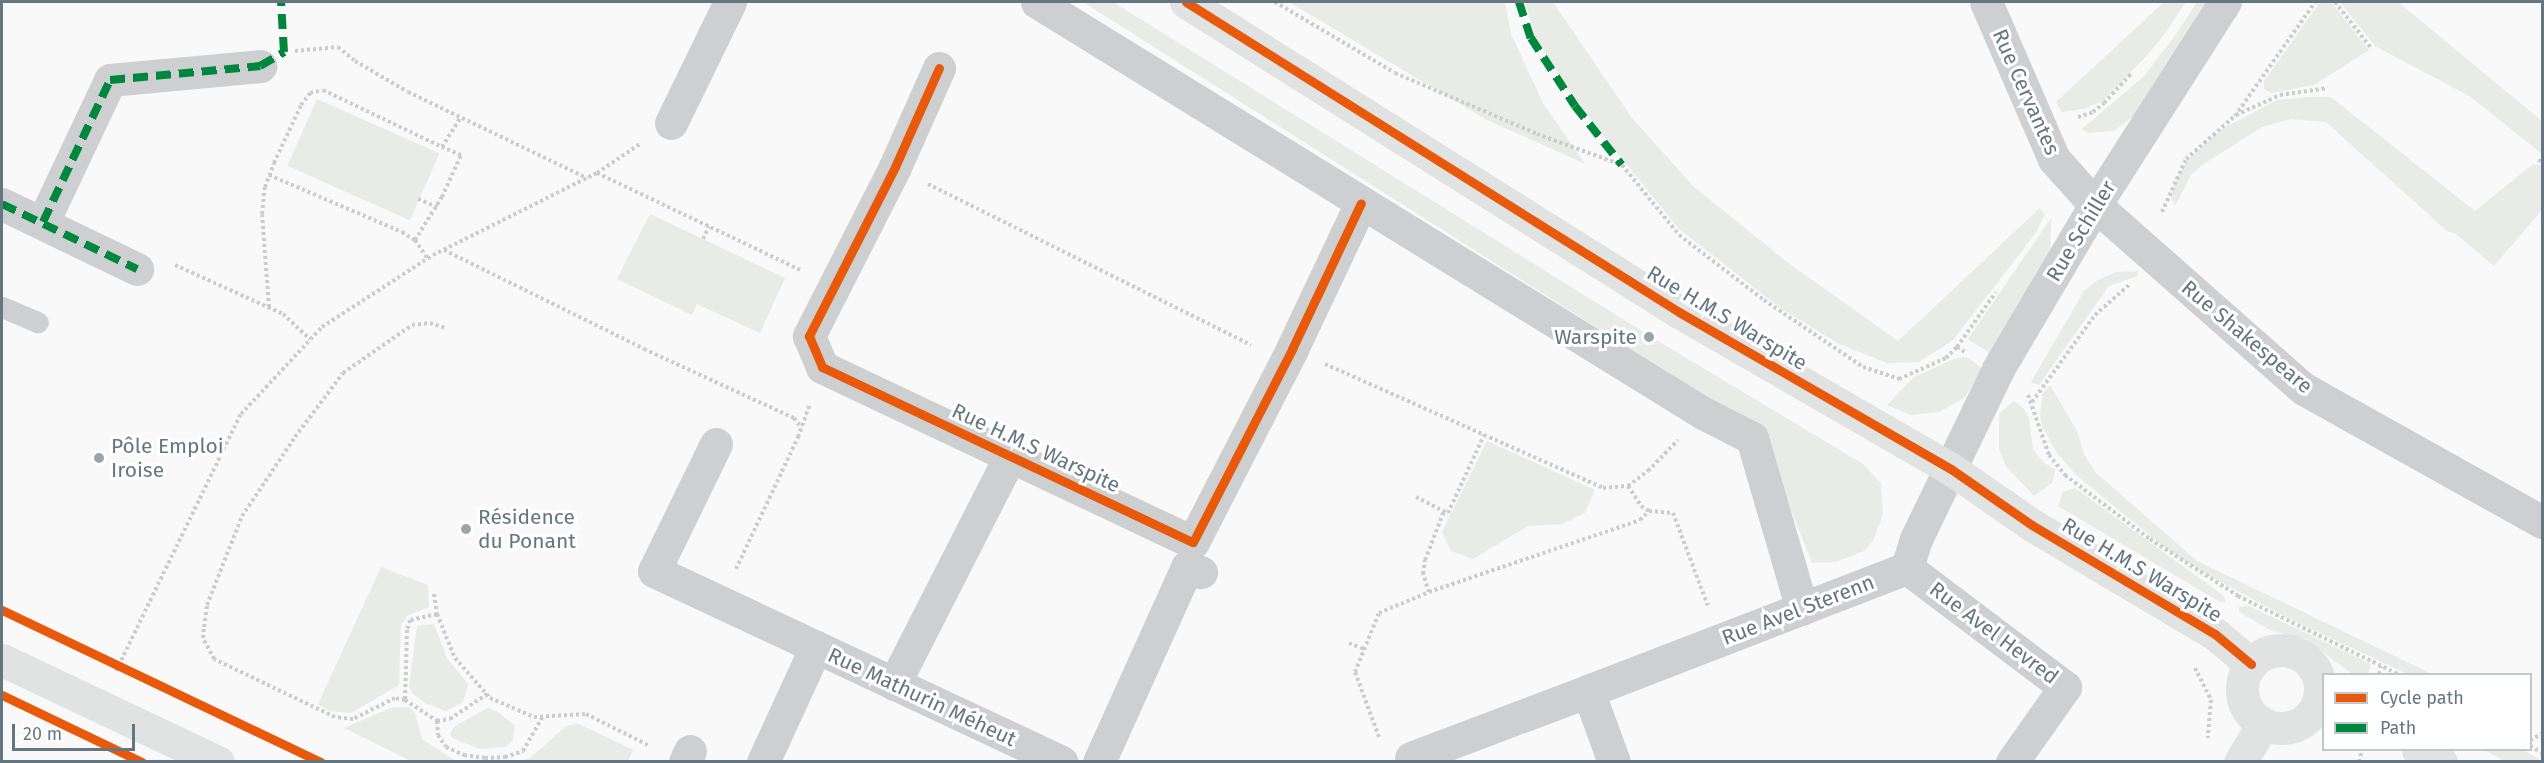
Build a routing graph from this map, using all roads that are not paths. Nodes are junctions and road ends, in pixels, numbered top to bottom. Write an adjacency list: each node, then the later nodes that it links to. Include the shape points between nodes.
1 (730, 2): 8 (street)
2 (1036, 2): 9 (street)
3 (1186, 2): 18 (street, Rue H.M.S Warspite, via 1679,312)
4 (1986, 2): 11 (street, Rue Cervantes, via 2054,159)
5 (2225, 2): 11 (street, Rue Schiller)
6 (272, 59): 12 (street, via 110,80)
7 (939, 68): 17 (street, Rue H.M.S Warspite, via 895,167 809,336 822,367)
8 (671, 123)
9 (1361, 203): 17 (street, Rue H.M.S Warspite, via 1279,390 1193,542); 22 (street, via 1703,413 1752,438)
10 (2, 204): 12 (street)
11 (2096, 205): 18 (street, Rue Schiller, via 1998,369); 19 (street, Rue Shakespeare, via 2304,389)
12 (43, 222): 13 (street)
13 (132, 267)
14 (2, 307): 15 (lane)
15 (38, 322)
16 (716, 444): 23 (street, Rue Mathurin Méheut, via 654,571)
17 (1010, 456): 26 (street, Rue H.M.S Warspite)
18 (1951, 468): 20 (street, via 1916,539); 25 (street, Rue H.M.S Warspite, via 2032,525 2215,634)
19 (2541, 520)
20 (1907, 568): 22 (street, Rue Avel Sterenn); 37 (street, Rue Avel Hevred, via 2065,687)
21 (1201, 572): 35 (street, via 1187,567)
22 (1802, 609): 27 (street, Rue Avel Sterenn)
23 (816, 647): 26 (street, Rue Mathurin Méheut); 33 (street, Rue Mathurin Méheut)
24 (2, 660): 32 (street)
25 (2251, 664): 28 (street, via 2275,650 2302,656 2319,678); 29 (street, via 2241,690 2251,716)
26 (894, 684): 34 (street, Rue Mathurin Méheut)
27 (1588, 691): 31 (street, Rue Avel Sterenn); 36 (street)
28 (2320, 706): 29 (street, via 2300,724 2275,728)
29 (2263, 724): 38 (street)
30 (2420, 751): 39 (street)
31 (1411, 758)
32 (218, 762)
33 (763, 762)
34 (1062, 762)
35 (1099, 762)
36 (1614, 762)
37 (2012, 762)
38 (2240, 762)
39 (2441, 762)

